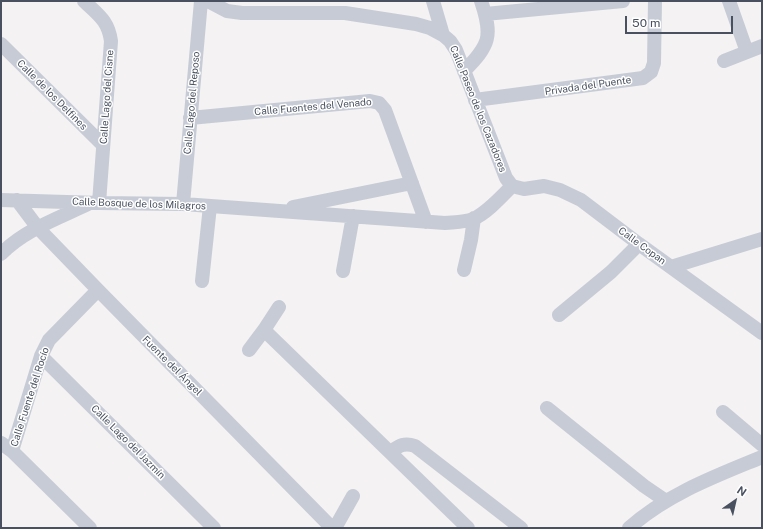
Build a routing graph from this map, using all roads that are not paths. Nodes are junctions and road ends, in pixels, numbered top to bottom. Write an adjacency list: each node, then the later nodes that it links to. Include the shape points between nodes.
1 (84, 1): 19 (street, Calle Lago del Cisne, via 105,21 110,30)
2 (201, 1): 18 (street, Calle Lago del Reposo)
3 (208, 1): 9 (street, Calle Paseo de los Cazadores, via 227,11 242,13)
4 (433, 1): 11 (street)
5 (481, 1): 10 (street)
6 (623, 1): 10 (street)
7 (655, 1): 17 (street, Privada del Puente, via 654,63 651,72 643,78)
8 (729, 1): 14 (street)
9 (345, 7): 11 (street, Calle Paseo de los Cazadores, via 416,24)
10 (485, 14): 16 (street, via 488,39 478,57)
11 (443, 34): 16 (street, Calle Paseo de los Cazadores, via 456,50)
12 (1, 44): 19 (street, Calle de los Delfines)
13 (762, 46): 14 (street)
14 (747, 52): 15 (street)
15 (724, 61)
16 (464, 71): 17 (street, Calle Paseo de los Cazadores)
17 (476, 100): 21 (street, Calle Paseo de los Cazadores, via 506,178)
18 (190, 118): 20 (street, Calle Fuentes del Venado, via 370,101 379,103 385,110); 25 (street, Calle Lago del Reposo)
19 (103, 145): 24 (street, Calle Lago del Cisne)
20 (412, 183): 27 (street, Calle Bosque de los Milagros); 30 (street, Calle Fuentes del Venado)
21 (512, 186): 29 (street, via 494,204); 33 (street, Calle Copan, via 524,189 544,186 560,190 581,200)
22 (1, 200): 23 (street, Calle Bosque de los Milagros)
23 (16, 200): 24 (street, Calle Bosque de los Milagros); 31 (street, Fuente del Ángel)
24 (95, 203): 25 (street, Calle Bosque de los Milagros); 31 (street)
25 (183, 204): 26 (street, Calle Bosque de los Milagros)
26 (210, 206): 27 (street, Calle Bosque de los Milagros); 38 (street)
27 (277, 210): 28 (street, Calle Bosque de los Milagros)
28 (353, 216): 30 (street, Calle Bosque de los Milagros); 37 (street)
29 (474, 218): 30 (street, Calle Bosque de los Milagros, via 460,222); 36 (street)
30 (426, 222)
31 (38, 228): 34 (street, via 11,244); 39 (street, Fuente del Ángel)
32 (762, 239): 35 (street)
33 (638, 244): 35 (street, Calle Copan); 41 (street, via 611,272)
34 (1, 254)
35 (671, 267): 43 (street, Calle Copan)
36 (464, 270)
37 (343, 271)
38 (202, 281)
39 (98, 290): 45 (street, Calle Fuente del Rocío, via 49,340); 56 (street, Fuente del Ángel)
40 (279, 307): 42 (street)
41 (559, 315)
42 (264, 330): 44 (street); 51 (street)
43 (762, 333)
44 (249, 350)
45 (41, 356): 50 (street, Calle Fuente del Rocío); 55 (street, Calle Lago del Jazmín)
46 (547, 408): 53 (street)
47 (724, 412): 49 (street)
48 (1, 443): 50 (street)
49 (762, 449): 53 (street)
50 (12, 451): 54 (street)
51 (390, 452): 57 (street); 58 (street, via 400,445 415,446)
52 (353, 496): 56 (street)
53 (666, 501): 59 (street)
54 (90, 528)
55 (214, 528)
56 (334, 528)
57 (468, 528)
58 (521, 528)
59 (629, 528)

